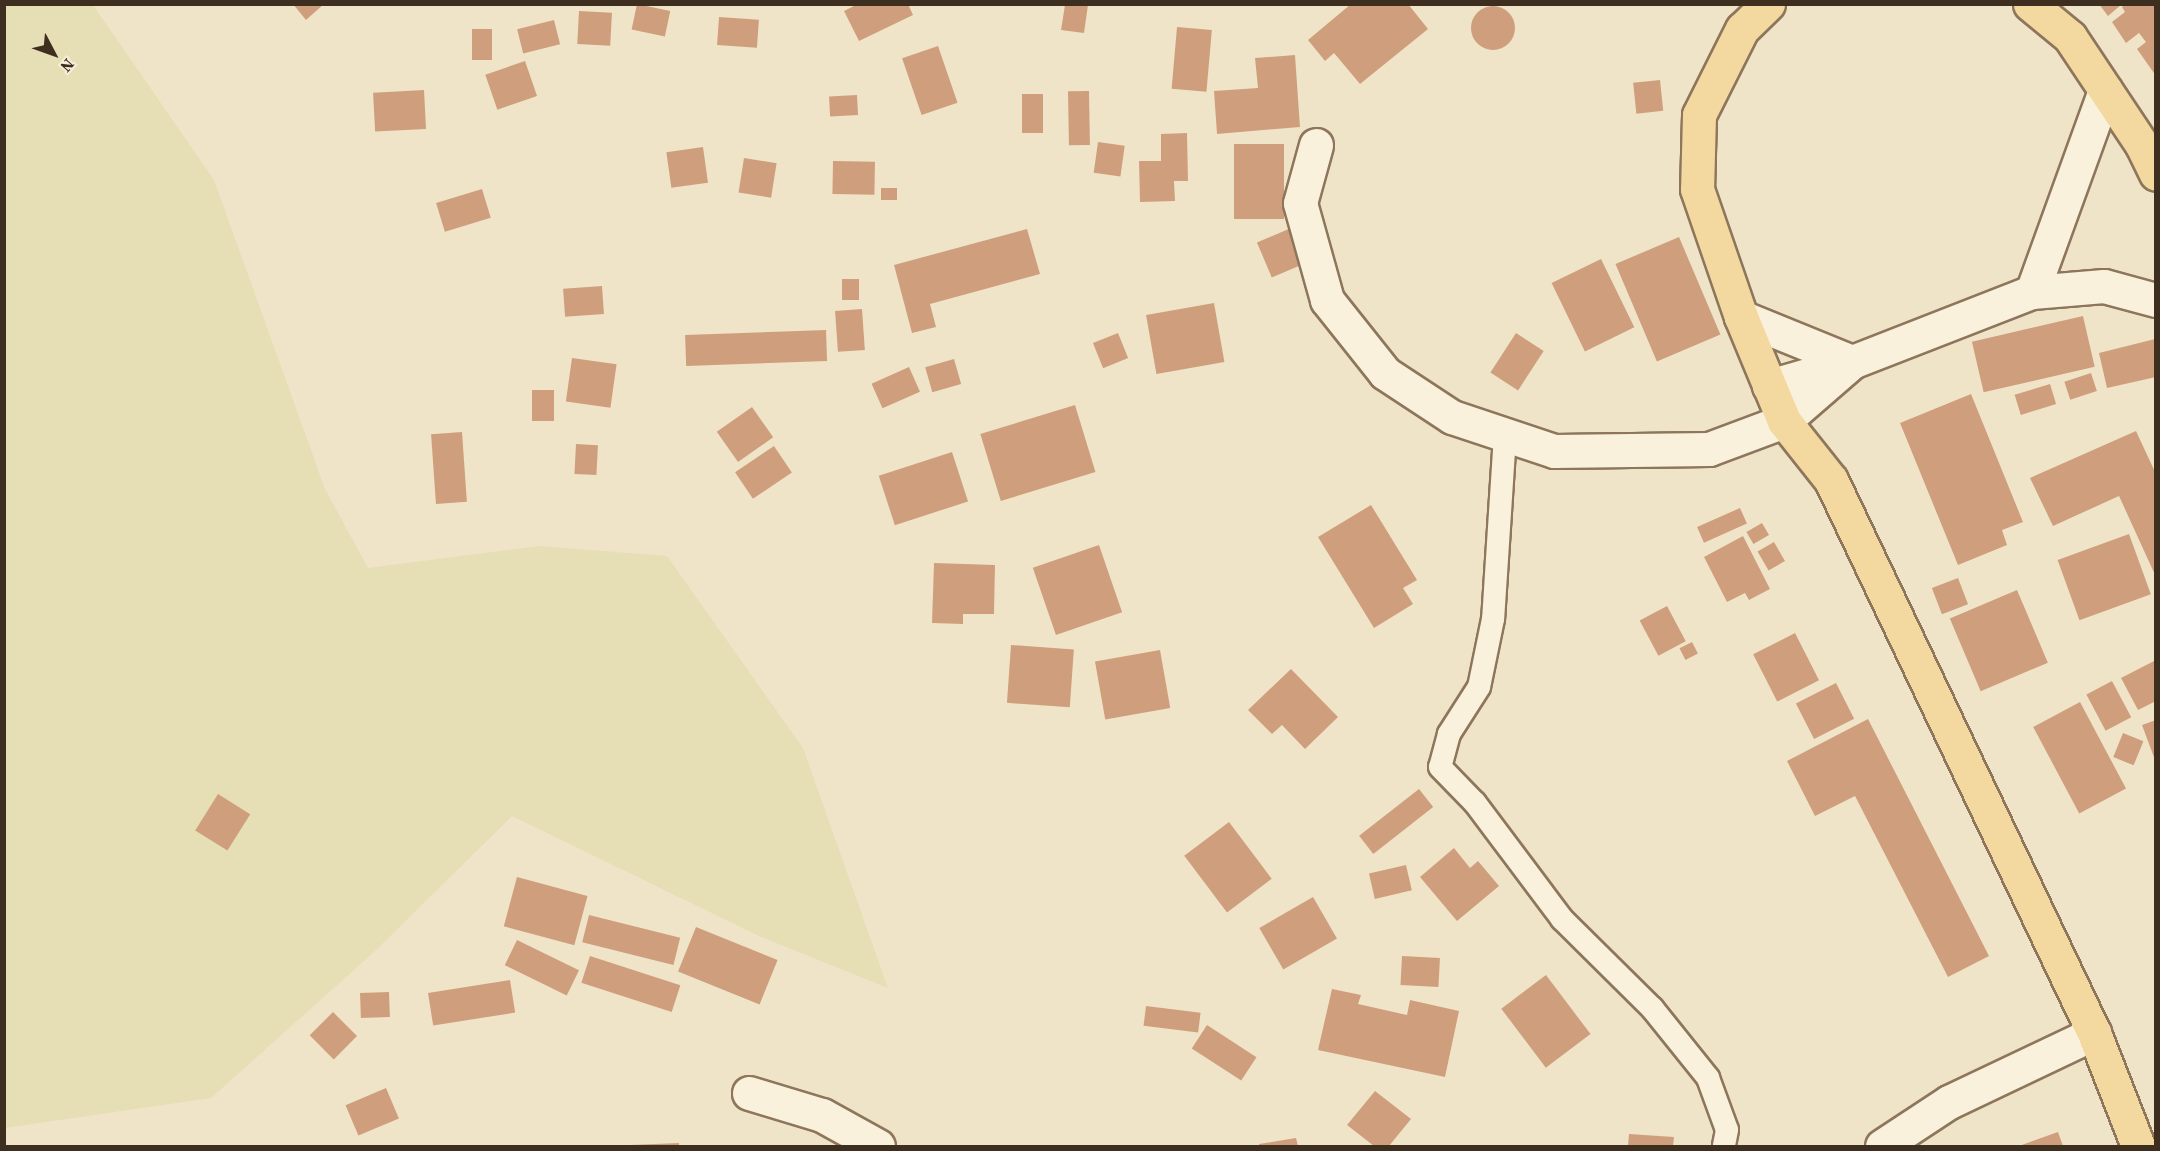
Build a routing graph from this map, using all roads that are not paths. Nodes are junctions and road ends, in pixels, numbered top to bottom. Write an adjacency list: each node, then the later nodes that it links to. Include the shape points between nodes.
1 (1768, 4): 8 (main road, via 1742,29 1699,115 1697,189)
2 (2030, 4): 3 (main road, via 2070,37)
3 (2105, 90): 5 (main road, via 2142,145); 6 (street)
4 (1316, 145): 12 (street, via 1300,203 1327,300 1384,373 1452,417)
5 (2156, 174)
6 (2032, 292): 7 (street, via 2104,286); 9 (street)
7 (2156, 300)
8 (1741, 317): 9 (street); 10 (main road)
9 (1852, 362): 10 (street); 11 (street)
10 (1769, 386): 11 (main road)
11 (1784, 421): 12 (street, via 1709,449 1554,451); 13 (main road, via 1831,480)
12 (1505, 435): 16 (lane, via 1493,618 1482,676 1449,734 1440,767 1475,802 1562,919 1652,1008 1708,1078 1727,1130)
13 (2094, 1033): 17 (street, via 1949,1102); 18 (main road)
14 (749, 1093): 15 (street, via 822,1115)
15 (878, 1146)
16 (1724, 1146)
17 (1882, 1146)
18 (2138, 1146)

